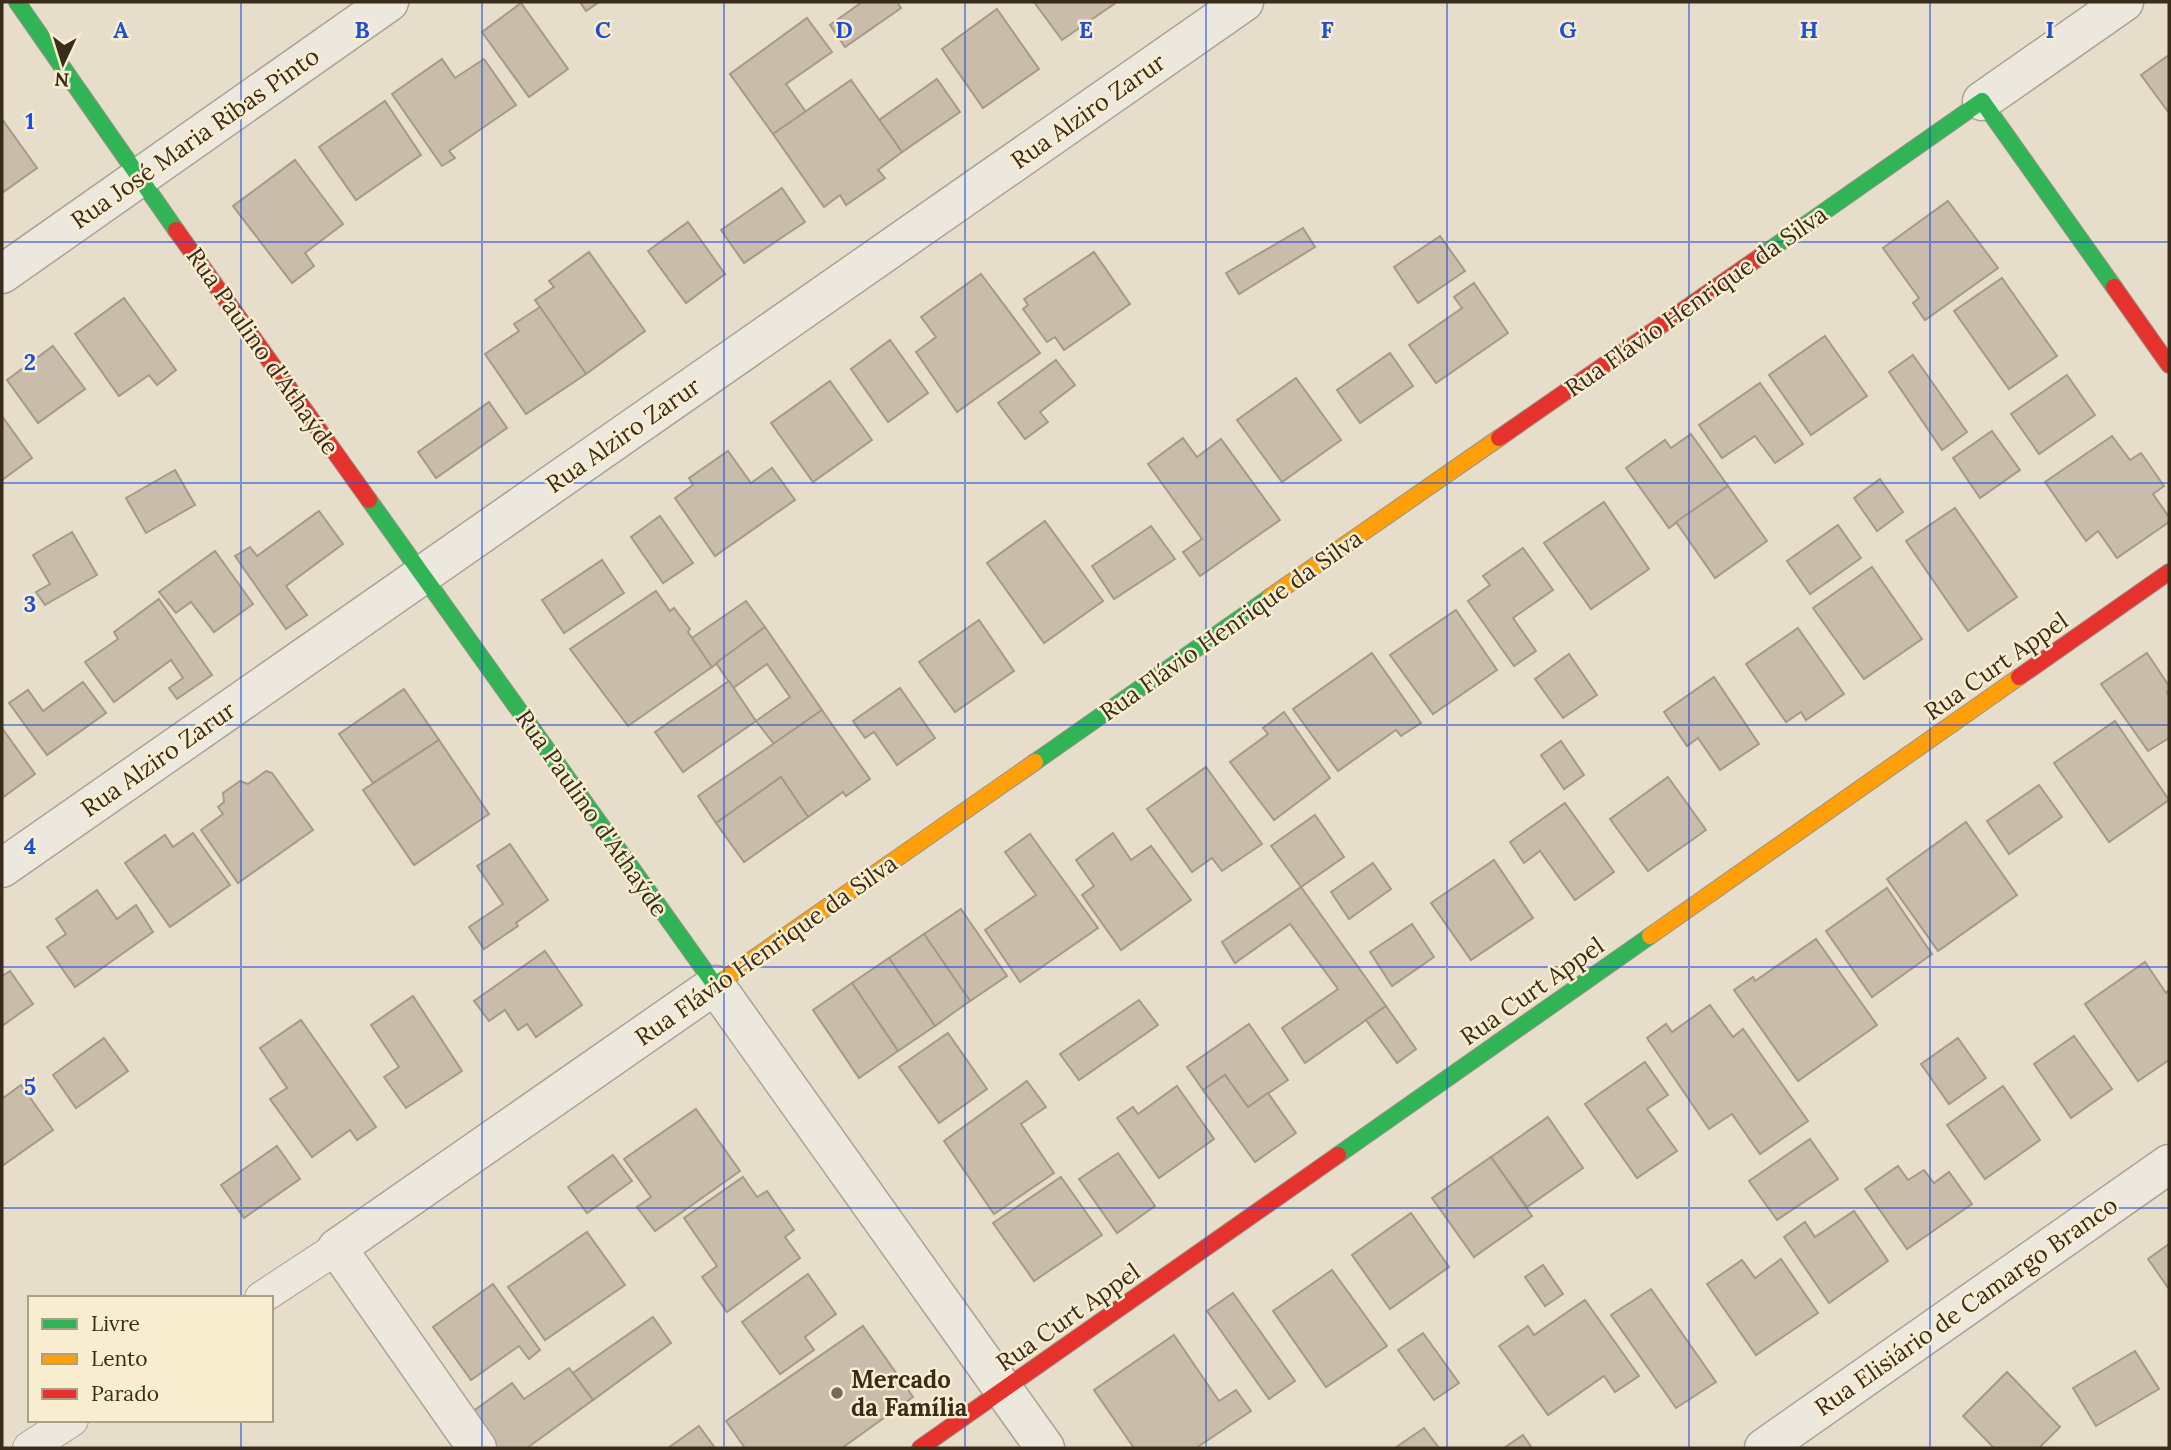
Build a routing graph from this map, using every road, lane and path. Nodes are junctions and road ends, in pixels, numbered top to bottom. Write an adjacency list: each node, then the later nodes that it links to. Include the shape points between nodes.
1 (18, 2): 6 (street, Rua Paulino d'Athaýde)
2 (389, 2): 6 (street, Rua José Maria Ribas Pinto)
3 (1244, 2): 10 (street, Rua Alziro Zarur)
4 (2124, 2): 5 (street, Rua Flávio Henrique da Silva)
5 (1982, 101): 8 (street); 12 (street, Rua Flávio Henrique da Silva)
6 (139, 178): 7 (street, Rua José Maria Ribas Pinto); 10 (street, Rua Paulino d'Athaýde)
7 (2, 274)
8 (2169, 365)
9 (2169, 572): 16 (street, Rua Curt Appel)
10 (422, 575): 11 (street, Rua Alziro Zarur); 12 (street, Rua Paulino d'Athaýde)
11 (2, 868)
12 (715, 985): 14 (street, Rua Flávio Henrique da Silva); 16 (street, Rua Paulino d'Athaýde)
13 (2169, 1164): 22 (street, Rua Elisiário de Camargo Branco)
14 (337, 1248): 15 (lane); 19 (street)
15 (264, 1296)
16 (1003, 1390): 20 (street, Rua Curt Appel); 21 (street, Rua Paulino d'Athaýde)
17 (69, 1422): 18 (lane)
18 (29, 1448)
19 (477, 1448)
20 (920, 1448)
21 (1045, 1448)
22 (1764, 1448)

